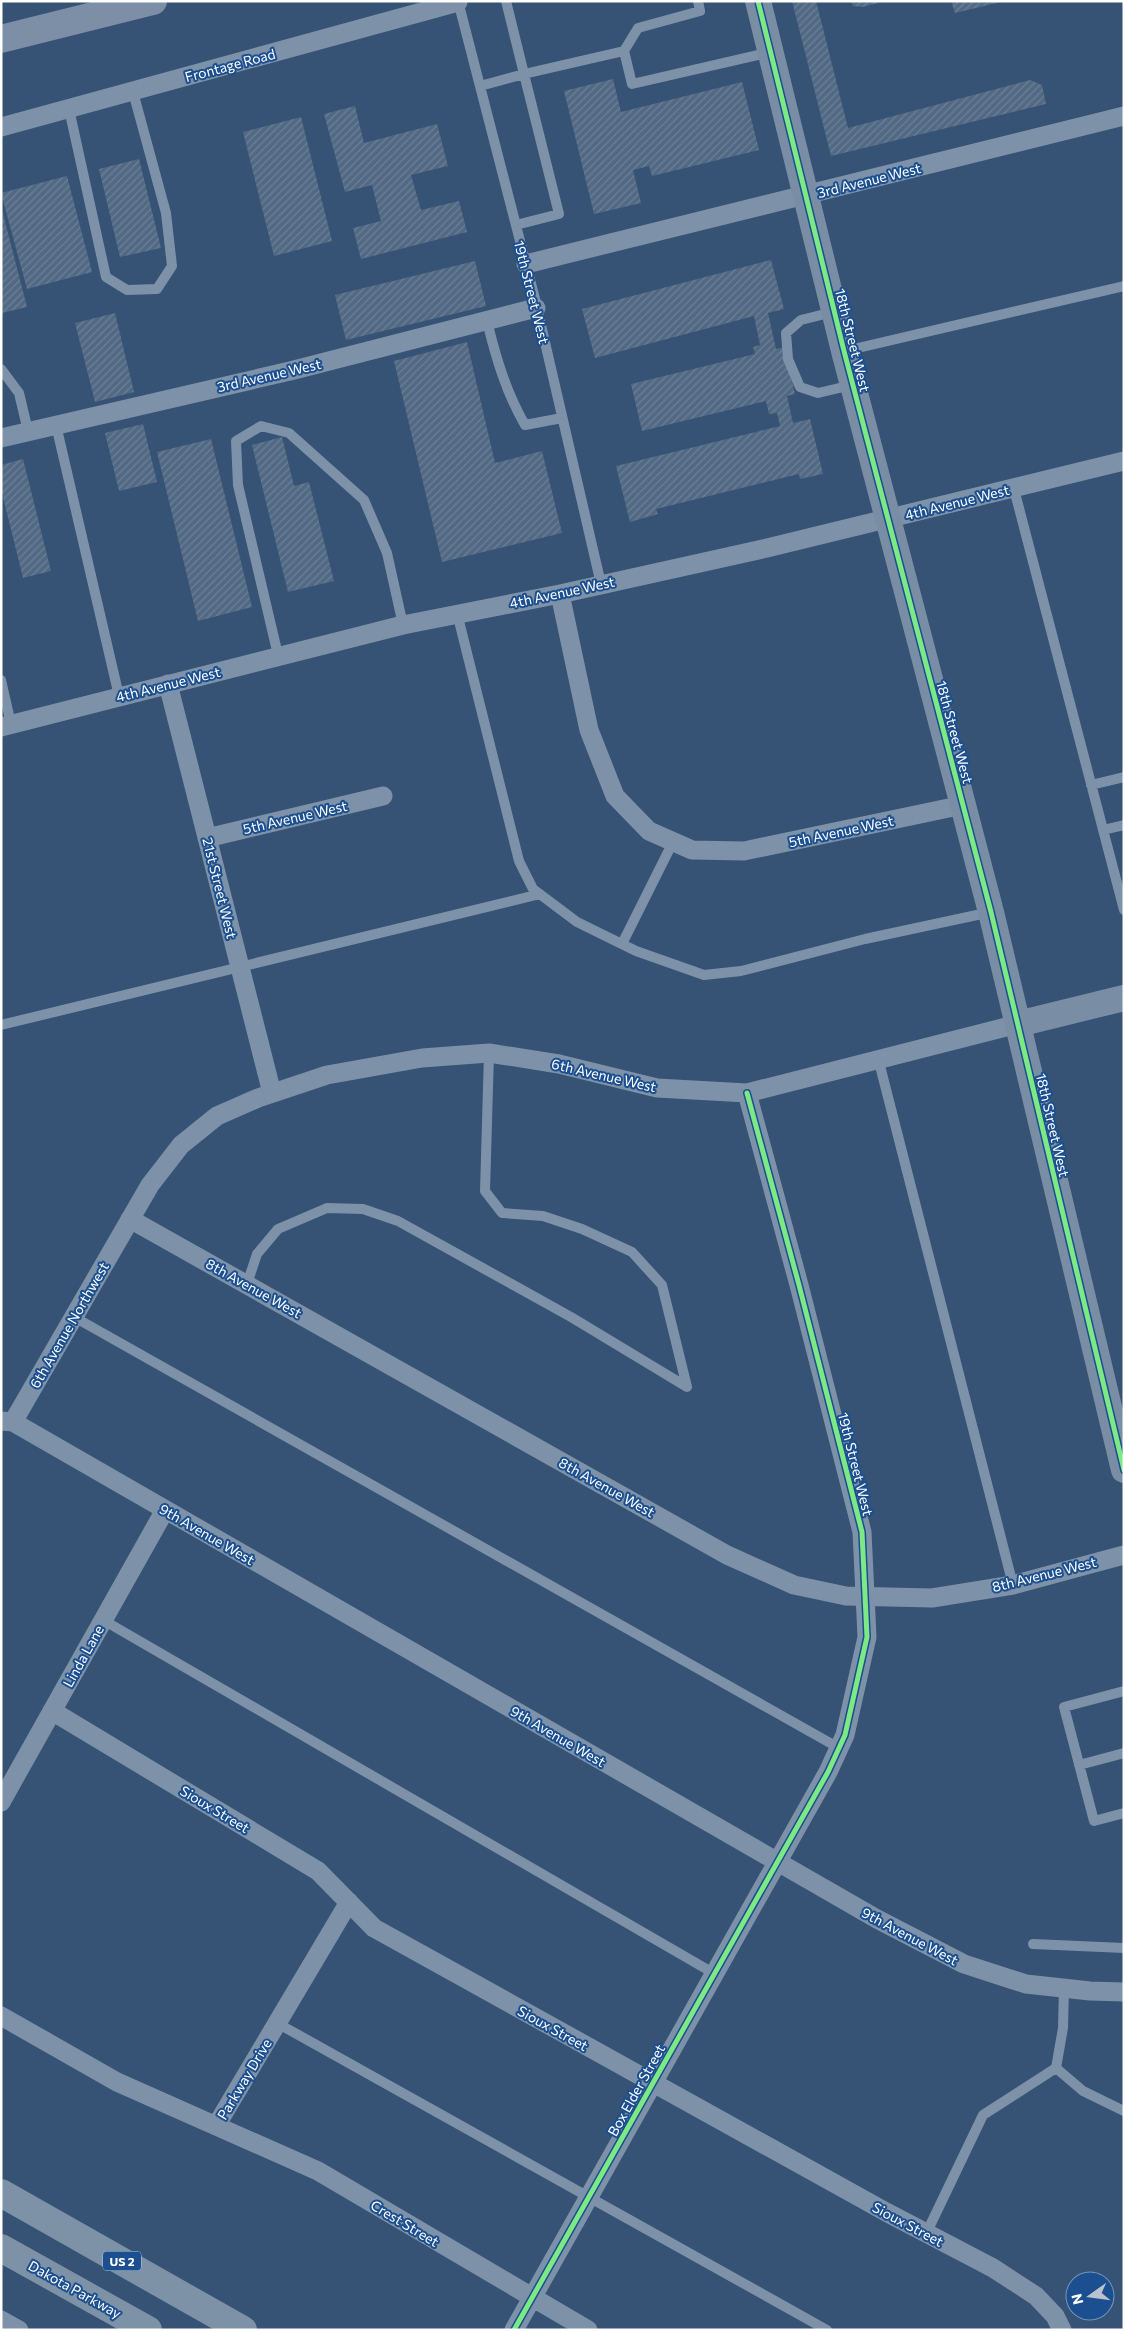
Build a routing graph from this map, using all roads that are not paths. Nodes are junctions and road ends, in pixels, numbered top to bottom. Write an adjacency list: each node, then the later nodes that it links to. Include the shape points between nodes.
1 (153, 1): 6 (main road)
2 (506, 1): 10 (lane)
3 (698, 1): 8 (lane, via 700,11 638,28)
4 (758, 1): 9 (street, 18th Street West)
5 (458, 2): 11 (lane, 19th Street West); 12 (street, Frontage Road)
6 (102, 8): 7 (main road)
7 (1, 39)
8 (624, 52): 9 (lane, via 632,84); 10 (lane)
9 (771, 52): 16 (street, 18th Street West)
10 (524, 74): 11 (lane); 17 (lane, via 559,214)
11 (480, 86): 17 (lane, 19th Street West)
12 (133, 92): 13 (street, Frontage Road); 13 (lane, via 167,222 172,266 157,289 127,290 106,277)
13 (69, 109): 15 (street, Frontage Road)
14 (1124, 116): 16 (street, 3rd Avenue West)
15 (1, 127)
16 (805, 195): 18 (street, 3rd Avenue West); 21 (street, 18th Street West)
17 (516, 224): 18 (lane, 19th Street West)
18 (526, 264): 20 (lane, 19th Street West)
19 (1124, 286): 23 (lane)
20 (536, 308): 22 (street, 3rd Avenue West); 26 (lane, 19th Street West)
21 (834, 312): 23 (street, 18th Street West); 25 (lane, via 801,320 786,333 788,358 800,387 818,393)
22 (487, 321): 26 (lane, via 498,365 512,402 526,425); 27 (street, 3rd Avenue West)
23 (844, 351): 25 (street, 18th Street West)
24 (1, 369): 28 (lane, via 19,393)
25 (853, 384): 32 (street, 18th Street West)
26 (562, 418): 33 (lane, 19th Street West)
27 (56, 425): 28 (street, 3rd Avenue West); 40 (lane)
28 (28, 431): 29 (street, 3rd Avenue West)
29 (1, 438)
30 (1124, 461): 31 (street, 4th Avenue West)
31 (1014, 488): 32 (street, 4th Avenue West); 43 (lane)
32 (888, 519): 33 (street, 4th Avenue West); 45 (street, 18th Street West)
33 (601, 584): 34 (street, 4th Avenue West)
34 (560, 594): 35 (street, 4th Avenue West); 49 (street, via 589,730 616,796 649,831)
35 (457, 613): 36 (street, 4th Avenue West); 50 (lane, via 519,860 533,889)
36 (403, 625): 37 (street, 4th Avenue West); 37 (lane, via 387,553 364,500 289,434 261,426 236,441 238,485)
37 (278, 655): 39 (street, 4th Avenue West)
38 (1, 680): 41 (lane)
39 (168, 684): 40 (street, 4th Avenue West); 48 (street, 21st Street West)
40 (119, 696): 41 (street, 4th Avenue West)
41 (6, 725)
42 (1124, 777): 43 (lane)
43 (1091, 785): 47 (lane)
44 (382, 796): 48 (street, 5th Avenue West)
45 (963, 805): 49 (street, 5th Avenue West, via 744,851 692,850); 52 (street, 18th Street West)
46 (1124, 824): 47 (lane)
47 (1103, 830): 51 (lane)
48 (207, 838): 54 (street, 21st Street West)
49 (673, 842): 53 (lane)
50 (540, 894): 53 (lane, via 577,922); 54 (lane)
51 (1124, 910)
52 (991, 912): 53 (lane, via 865,939 740,971 704,975); 56 (street, 18th Street West)
53 (622, 944)
54 (239, 966): 57 (lane); 60 (street, 21st Street West)
55 (1124, 998): 56 (street, 6th Avenue West)
56 (1018, 1024): 59 (street, 6th Avenue West); 66 (street, 18th Street West)
57 (1, 1025)
58 (489, 1053): 60 (street, 6th Avenue West, via 422,1058 327,1075); 61 (street, 6th Avenue West, via 559,1064 657,1088); 63 (lane, via 485,1191 502,1213 543,1216 582,1229 632,1252 662,1285 687,1387 571,1316 398,1221 363,1209 327,1208 278,1229 257,1254)
59 (878, 1058): 61 (street, 6th Avenue West); 69 (lane)
60 (272, 1093): 62 (street, 6th Avenue West, via 217,1116 181,1145 150,1185)
61 (746, 1093): 70 (street, 19th Street West, via 862,1532)
62 (130, 1219): 63 (street, 8th Avenue West); 64 (street, 6th Avenue Northwest)
63 (247, 1284): 70 (street, 8th Avenue West, via 727,1555 794,1585 846,1596)
64 (74, 1317): 65 (street, 6th Avenue Northwest); 74 (lane)
65 (7, 1422): 67 (street, 9th Avenue West)
66 (1124, 1470)
67 (165, 1510): 71 (street, Linda Lane); 79 (street, 9th Avenue West)
68 (1124, 1555): 69 (street, 8th Avenue West)
69 (1013, 1585): 70 (street, 8th Avenue West, via 932,1598)
70 (865, 1596): 74 (street, 19th Street West, via 867,1637 845,1735)
71 (103, 1620): 73 (street, Linda Lane); 83 (lane)
72 (1124, 1691): 76 (lane, via 1064,1707)
73 (52, 1711): 77 (street, Linda Lane); 80 (street, Sioux Street, via 318,1871)
74 (839, 1748): 79 (street, 19th Street West)
75 (1124, 1753): 76 (lane)
76 (1079, 1765): 78 (lane, via 1094,1821)
77 (1, 1802)
78 (1124, 1813)
79 (778, 1862): 83 (street, Box Elder Street); 84 (street, 9th Avenue West, via 964,1964 1026,1984)
80 (348, 1902): 87 (street, Parkway Drive); 89 (street, Sioux Street, via 374,1928)
81 (1032, 1944): 82 (lane)
82 (1124, 1948)
83 (715, 1974): 89 (street, Box Elder Street)
84 (1064, 1988): 85 (street, 9th Avenue West); 88 (lane, via 1063,2028)
85 (1124, 1992)
86 (1, 2016): 91 (street, Parkway Drive, via 117,2082)
87 (277, 2023): 91 (street, Parkway Drive); 93 (lane)
88 (1056, 2068): 90 (lane, via 1083,2091); 94 (lane, via 983,2115)
89 (653, 2084): 93 (street, Box Elder Street); 94 (street, Sioux Street)
90 (1124, 2111)
91 (216, 2126): 96 (street, Crest Street, via 318,2171)
92 (1, 2193): 100 (highway, US 2)
93 (589, 2197): 96 (street, Box Elder Street); 103 (lane)
94 (926, 2234): 104 (street, Sioux Street, via 993,2268 1036,2296 1056,2316)
95 (1, 2248): 99 (highway, Dakota Parkway)
96 (533, 2296): 101 (street, Box Elder Street); 102 (street, Crest Street)
97 (1, 2320): 98 (street)
98 (19, 2330)
99 (148, 2330)
100 (243, 2330)
101 (514, 2330)
102 (588, 2330)
103 (827, 2330)
104 (1062, 2330)

